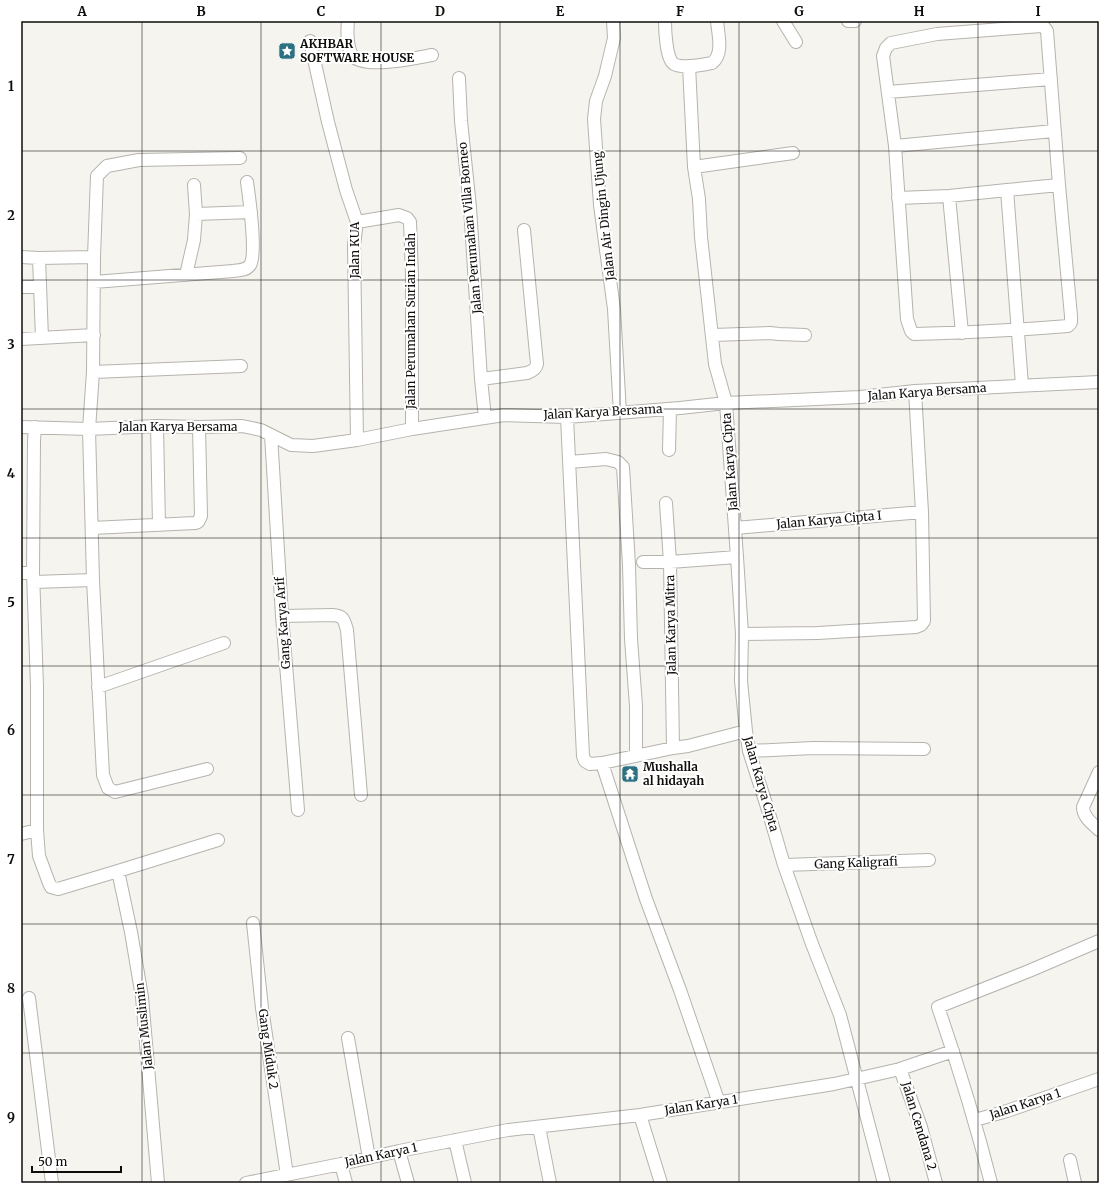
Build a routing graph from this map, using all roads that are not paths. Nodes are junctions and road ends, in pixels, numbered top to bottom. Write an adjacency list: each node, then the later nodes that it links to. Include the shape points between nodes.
1 (348, 21): 10 (street, via 347,33 352,55 358,60 393,62)
2 (613, 21): 52 (street, Jalan Air Dingin Ujung, via 614,38 596,101 594,119 600,206 614,309)
3 (665, 21): 11 (street, via 671,62 675,65)
4 (718, 21): 11 (street, via 718,56 712,63)
5 (783, 21): 9 (street)
6 (848, 21): 7 (street)
7 (855, 21)
8 (310, 41): 28 (street, Jalan KUA, via 328,122)
9 (796, 42)
10 (432, 55)
11 (689, 66): 19 (street, Jalan Karya Cipta)
12 (459, 78): 46 (street, Jalan Perumahan Villa Borneo)
13 (1051, 79): 14 (street); 14 (street, via 1047,31 1044,26 937,34 891,43 886,48 883,56); 15 (street)
14 (888, 92): 16 (street)
15 (1054, 131): 16 (street); 22 (street)
16 (895, 146): 25 (street)
17 (793, 153): 19 (street)
18 (240, 158): 31 (street, via 139,160 107,166 96,176)
19 (694, 167): 40 (street, Jalan Karya Cipta)
20 (247, 182): 26 (street)
21 (194, 185): 27 (street)
22 (1059, 186): 23 (street); 37 (street, via 1072,323 1068,326)
23 (1007, 190): 24 (street); 37 (street)
24 (949, 196): 25 (street); 38 (street)
25 (898, 198): 38 (street, via 907,318 911,331 914,334)
26 (251, 212): 27 (street); 33 (street, via 253,253 249,267 244,270)
27 (196, 214): 33 (street, via 194,240)
28 (357, 222): 60 (street, Jalan Perumahan Surian Indah, via 399,215 410,222); 62 (street, Jalan KUA, via 354,245)
29 (524, 230): 46 (street, via 538,364 528,373)
30 (21, 257): 32 (street)
31 (94, 257): 32 (street); 34 (street)
32 (39, 258): 36 (street)
33 (186, 275): 34 (street)
34 (94, 282): 39 (street)
35 (21, 287): 36 (street)
36 (40, 287): 42 (street)
37 (1019, 330): 38 (street); 48 (street)
38 (962, 333)
39 (94, 335): 42 (street); 45 (street)
40 (713, 335): 41 (street); 50 (street, Jalan Karya Cipta, via 715,364)
41 (805, 335)
42 (42, 338): 43 (street)
43 (21, 339)
44 (241, 366): 45 (street)
45 (93, 372): 59 (street)
46 (481, 379): 54 (street, Jalan Perumahan Villa Borneo)
47 (1099, 382): 48 (street, Jalan Karya Bersama)
48 (1022, 385): 49 (street, Jalan Karya Bersama)
49 (915, 391): 50 (street, Jalan Karya Bersama, via 860,397); 66 (street)
50 (726, 403): 51 (street, Jalan Karya Bersama); 69 (street, Jalan Karya Cipta)
51 (670, 409): 52 (street, Jalan Karya Bersama); 63 (street)
52 (620, 413): 53 (street, Jalan Karya Bersama)
53 (567, 417): 54 (street, Jalan Karya Bersama, via 504,415); 64 (street)
54 (485, 418): 60 (street, Jalan Karya Bersama)
55 (157, 426): 58 (street, Jalan Karya Bersama); 59 (street, Jalan Karya Bersama); 67 (street)
56 (21, 427): 57 (street, Jalan Karya Bersama)
57 (35, 427): 59 (street, Jalan Karya Bersama); 74 (street)
58 (199, 427): 61 (street, Jalan Karya Bersama, via 242,426); 67 (street, via 201,516 196,523)
59 (89, 429): 68 (street)
60 (412, 429): 62 (street, Jalan Karya Bersama)
61 (271, 435): 62 (street, Jalan Karya Bersama, via 298,446); 76 (street, Gang Karya Arif)
62 (357, 440)
63 (669, 450)
64 (569, 462): 84 (street, via 606,459 618,462 623,467 636,706); 85 (street, via 583,756 590,764)
65 (666, 503): 72 (street, Jalan Karya Mitra)
66 (922, 512): 69 (street, Jalan Karya Cipta I); 77 (street, via 924,621 921,625 818,633)
67 (159, 525): 68 (street)
68 (92, 528): 75 (street)
69 (735, 528): 70 (street, Jalan Karya Cipta)
70 (737, 557): 72 (street); 77 (street, Jalan Karya Cipta)
71 (643, 562): 72 (street)
72 (670, 562): 81 (street, Jalan Karya Mitra)
73 (21, 574): 74 (street)
74 (33, 577): 75 (street); 90 (street, via 37,686)
75 (93, 580): 79 (street)
76 (282, 616): 88 (street, via 333,615 343,618 347,630); 89 (street, Gang Karya Arif)
77 (742, 634): 80 (street, Jalan Karya Cipta, via 741,681)
78 (224, 643): 79 (street)
79 (98, 687): 86 (street, via 103,775 108,788 116,792)
80 (746, 731): 81 (street); 83 (street, Jalan Karya Cipta)
81 (673, 748): 84 (street)
82 (924, 749): 83 (street, via 813,748)
83 (749, 751): 95 (street, Jalan Karya Cipta)
84 (636, 756): 85 (street)
85 (602, 763): 105 (street, via 646,899)
86 (208, 769)
87 (1099, 772): 91 (street, via 1083,807 1085,816)
88 (361, 795)
89 (298, 810)
90 (37, 830): 92 (street); 96 (street, via 40,856 51,887 58,889)
91 (1099, 830)
92 (21, 834)
93 (218, 840): 96 (street)
94 (929, 860): 95 (street, Gang Kaligrafi)
95 (784, 866): 103 (street, Jalan Karya Cipta, via 840,1015)
96 (118, 871): 116 (street, Jalan Muslimin, via 142,998)
97 (253, 923): 114 (street, Gang Miduk 2)
98 (1099, 941): 101 (street, via 938,1007)
99 (29, 998): 115 (street)
100 (348, 1038): 111 (street)
101 (953, 1051): 102 (street, Jalan Karya 1); 107 (street, Jalan Karya 1)
102 (900, 1069): 103 (street, Jalan Karya 1); 124 (street, Jalan Cendana 2, via 921,1127)
103 (858, 1079): 105 (street, Jalan Karya 1); 123 (street, Jalan Karya Cipta)
104 (1099, 1079): 107 (street, Jalan Karya 1)
105 (719, 1103): 106 (street, Jalan Karya 1)
106 (640, 1116): 108 (street, Jalan Karya 1); 122 (street)
107 (975, 1120): 125 (street)
108 (539, 1128): 109 (street, Jalan Karya 1, via 508,1130); 121 (street)
109 (455, 1140): 110 (street, Jalan Karya 1); 120 (street)
110 (399, 1151): 111 (street, Jalan Karya 1); 119 (street)
111 (369, 1158): 113 (street, Jalan Karya 1)
112 (1070, 1160): 126 (street)
113 (341, 1164): 114 (street, Jalan Karya 1); 118 (street)
114 (285, 1178): 117 (street, Jalan Karya 1)
115 (52, 1183)
116 (158, 1183)
117 (246, 1183)
118 (346, 1183)
119 (408, 1183)
120 (465, 1183)
121 (550, 1183)
122 (661, 1183)
123 (884, 1183)
124 (936, 1183)
125 (991, 1183)
126 (1075, 1183)

